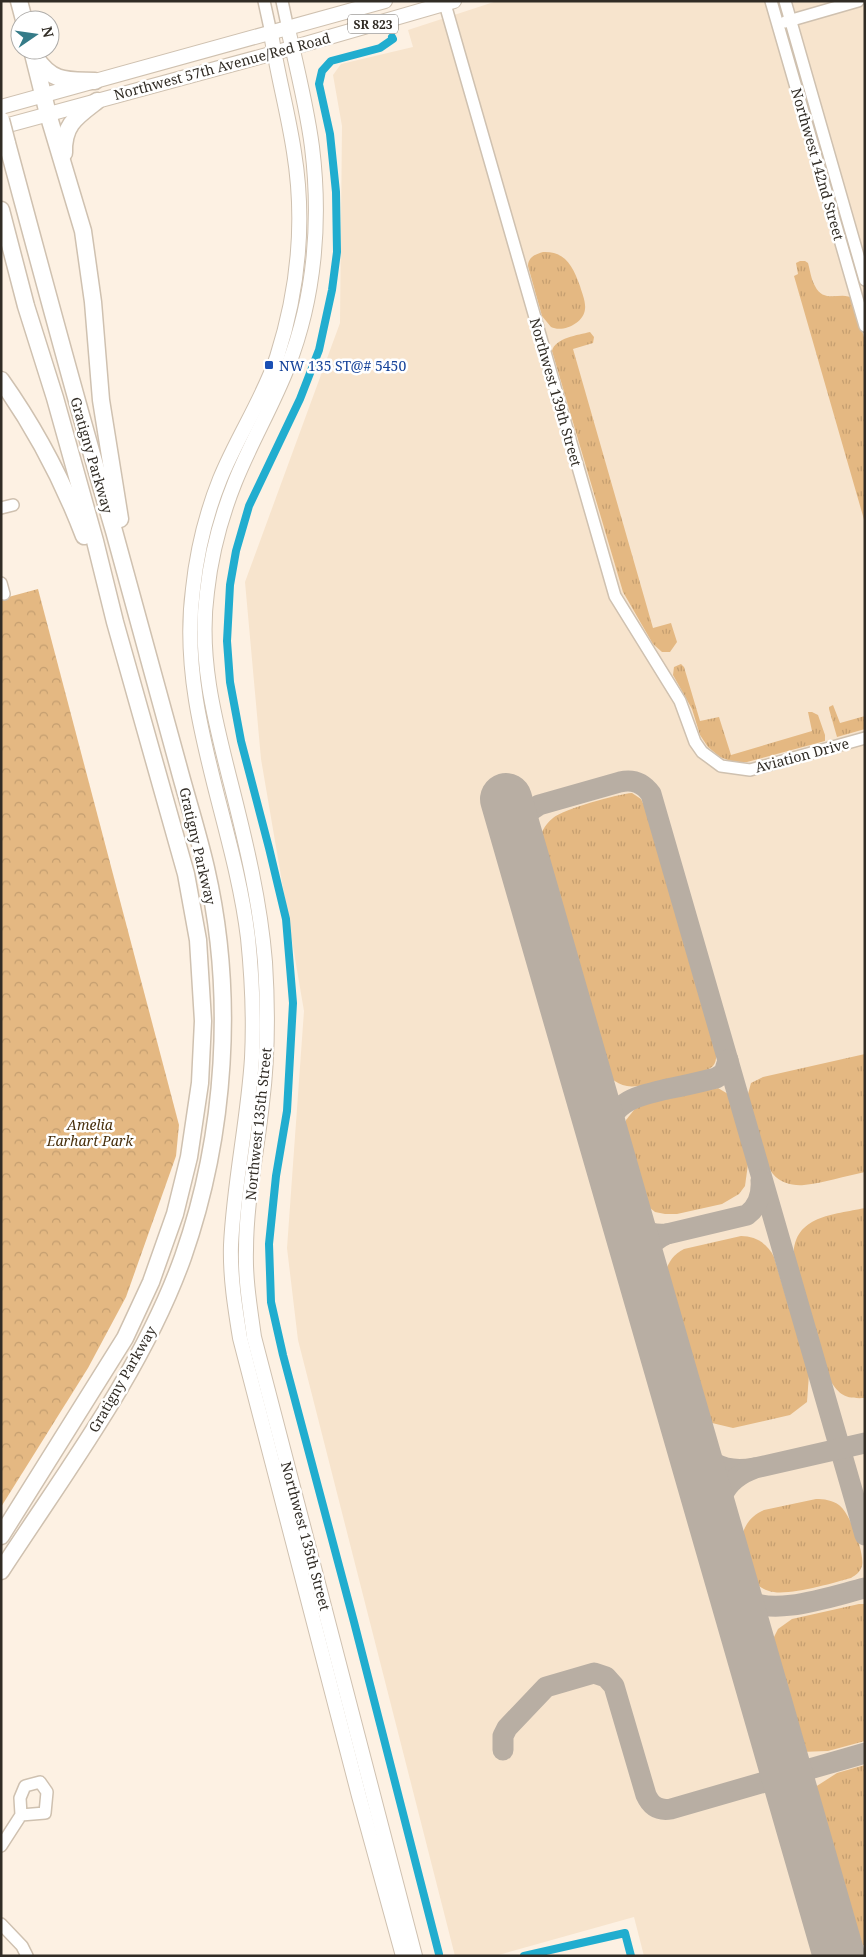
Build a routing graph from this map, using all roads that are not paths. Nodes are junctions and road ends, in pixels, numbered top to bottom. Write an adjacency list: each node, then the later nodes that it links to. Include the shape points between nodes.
1 (264, 1): 11 (street)
2 (282, 1): 10 (street)
3 (385, 1): 10 (main road, Northwest 57th Avenue/Red Road / SR 823)
4 (772, 1): 9 (street, Northwest 142nd Street)
5 (785, 1): 8 (street, Northwest 142nd Street)
6 (858, 1): 8 (street)
7 (449, 3): 12 (main road, Northwest 57th Avenue/Red Road / SR 823); 33 (street, Northwest 139th Street, via 615,596 680,702 695,742)
8 (791, 21): 9 (street); 25 (street, Northwest 142nd Street)
9 (778, 25): 26 (street, Northwest 142nd Street)
10 (288, 29): 11 (main road, Northwest 57th Avenue/Red Road / SR 823); 12 (main road, Northwest 135th Street)
11 (271, 34): 13 (main road, Northwest 135th Street); 16 (main road, Northwest 57th Avenue/Red Road / SR 823)
12 (292, 47): 13 (main road, Northwest 57th Avenue/Red Road / SR 823); 34 (main road, Northwest 135th Street, via 312,146 316,232 312,271 298,337 288,366 235,481 222,519 206,593 204,626 211,702 250,861 265,963 266,1058 248,1207 246,1278 254,1336)
13 (274, 53): 18 (main road, Northwest 57th Avenue/Red Road / SR 823); 35 (main road, Northwest 135th Street, via 294,152 299,198 296,276 275,362 220,479 207,516 192,591 190,648 197,711 242,896 250,966 252,1056 231,1247 234,1302 240,1338)
14 (34, 60): 17 (highway)
15 (37, 60): 16 (highway, via 44,70 56,78)
16 (95, 81): 17 (main road, Northwest 57th Avenue/Red Road / SR 823)
17 (44, 95): 19 (main road, SR 823); 20 (highway)
18 (97, 101): 20 (main road, Northwest 57th Avenue/Red Road / SR 823); 23 (highway, via 68,127)
19 (1, 107)
20 (48, 114): 22 (main road, SR 823); 23 (highway)
21 (1, 120): 30 (highway, Gratigny Parkway, bridge)
22 (1, 127)
23 (64, 163): 30 (highway, via 83,231 101,400)
24 (2, 213): 31 (highway, Gratigny Parkway, via 95,541)
25 (865, 280)
26 (865, 326)
27 (1, 380): 31 (highway, via 25,415 70,501)
28 (13, 505): 29 (street)
29 (1, 508)
30 (130, 585): 37 (highway, Gratigny Parkway, via 206,870 218,937 223,999 221,1071 213,1134 203,1186 183,1256 161,1310 135,1363)
31 (114, 622): 36 (highway, Gratigny Parkway, via 186,874 198,940 202,1020 200,1082 189,1156 175,1214 151,1282 125,1338)
32 (865, 738): 33 (street, Aviation Drive, via 750,770 727,768)
33 (711, 760)
34 (301, 1516): 35 (main road); 43 (main road, Northwest 135th Street)
35 (287, 1519): 42 (main road, Northwest 135th Street)
36 (1, 1536)
37 (1, 1571)
38 (18, 1819): 39 (street)
39 (1, 1846)
40 (1, 1924): 41 (street)
41 (27, 1956)
42 (404, 1956)
43 (415, 1956)

